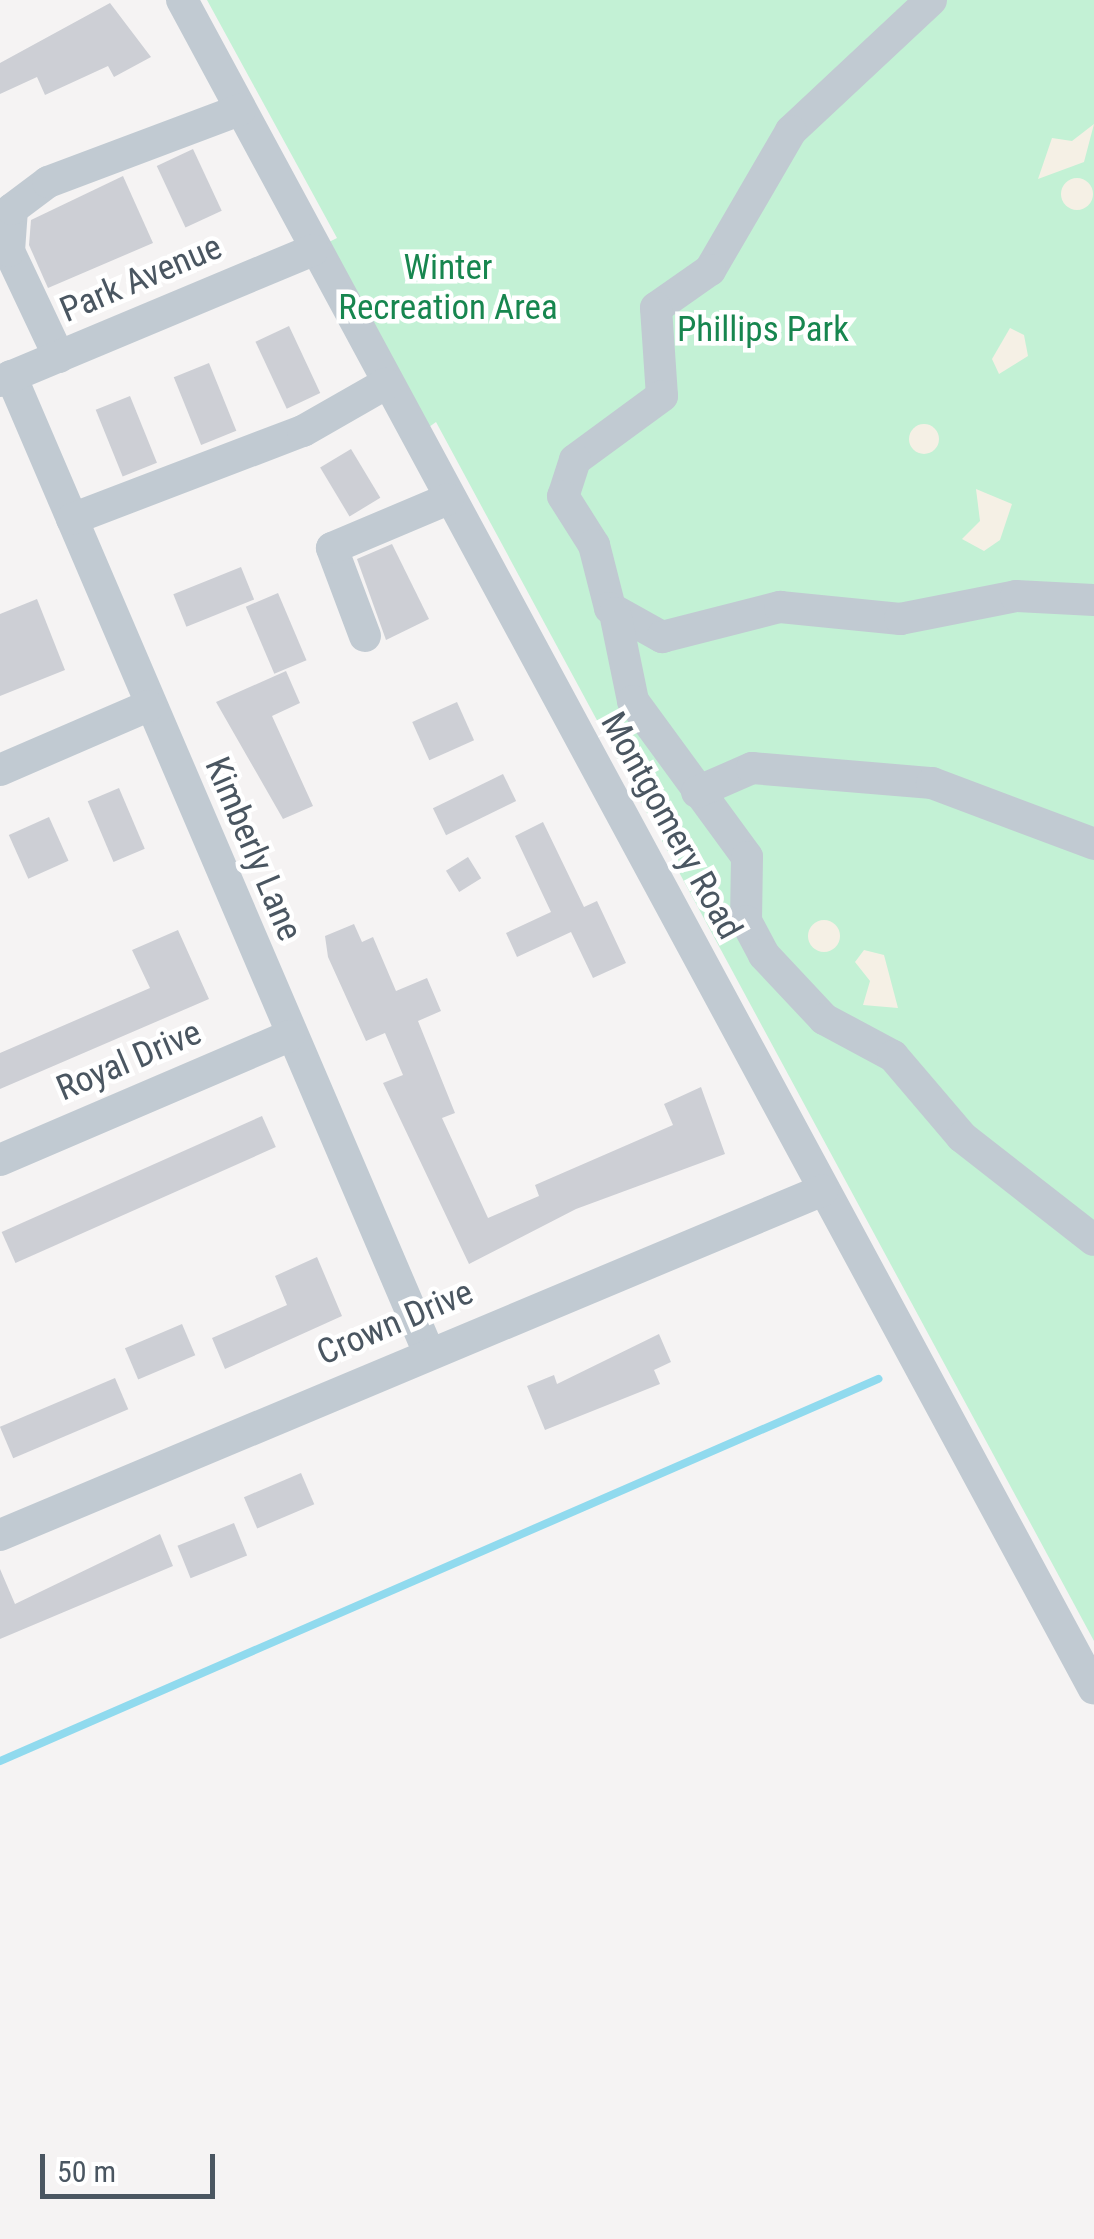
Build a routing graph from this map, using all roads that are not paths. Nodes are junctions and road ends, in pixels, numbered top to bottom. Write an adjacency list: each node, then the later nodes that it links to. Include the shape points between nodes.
1 (182, 0): 3 (street, Montgomery Road)
2 (931, 0): 11 (street, via 772,155 710,270 656,308 664,385 656,405 569,468 565,505 594,546)
3 (240, 110): 4 (street, Montgomery Road); 5 (street, via 48,182 12,209 9,251)
4 (313, 250): 5 (street, Park Avenue); 7 (street, Montgomery Road)
5 (59, 357): 6 (street, Park Avenue)
6 (5, 378): 9 (street, Kimberly Lane)
7 (386, 384): 8 (street, Montgomery Road); 9 (street, via 303,432)
8 (448, 498): 12 (street, via 332,548); 19 (street, Montgomery Road)
9 (72, 520): 13 (street, Kimberly Lane)
10 (1094, 600): 11 (street, via 1016,596 900,619 780,607 672,638)
11 (615, 612): 15 (street, via 623,681)
12 (366, 636)
13 (148, 706): 14 (street); 17 (street, Kimberly Lane)
14 (0, 770)
15 (697, 792): 16 (street, via 752,768 932,784); 20 (street, via 747,858 746,922 764,955 824,1019 893,1056 962,1137)
16 (1094, 844)
17 (289, 1036): 18 (street, Royal Drive); 21 (street, Kimberly Lane)
18 (0, 1160)
19 (823, 1190): 21 (street, Crown Drive); 23 (street, Montgomery Road)
20 (1094, 1240)
21 (428, 1351): 22 (street, Crown Drive)
22 (0, 1534)
23 (1094, 1689)

